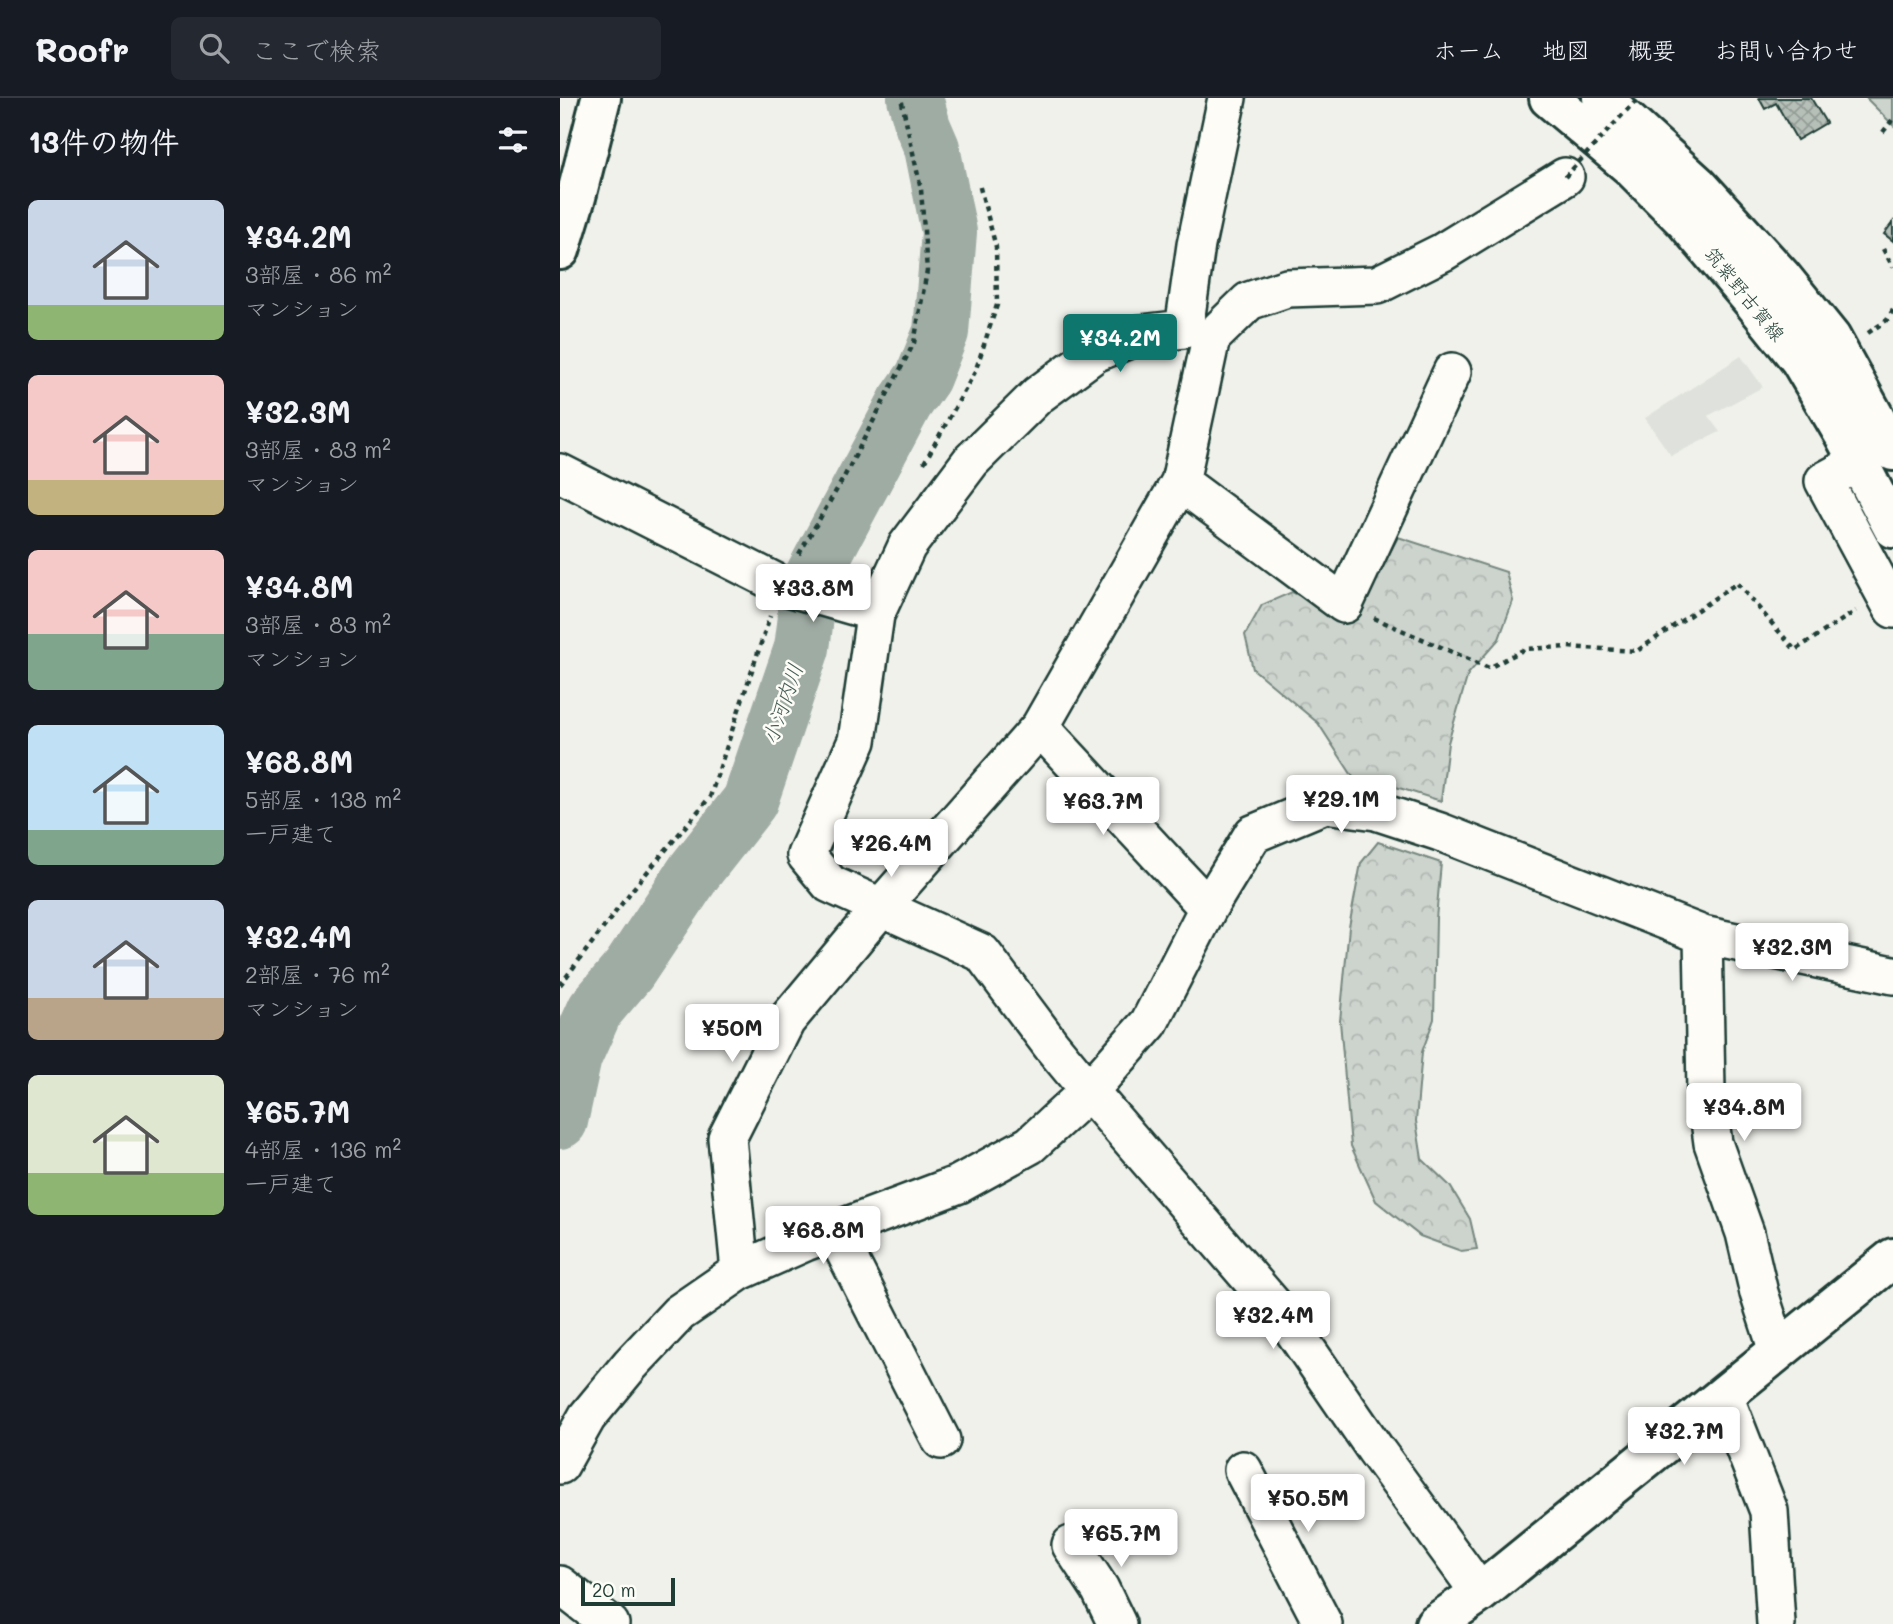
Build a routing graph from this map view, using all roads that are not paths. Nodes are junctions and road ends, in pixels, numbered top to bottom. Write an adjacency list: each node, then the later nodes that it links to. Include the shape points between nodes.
1 (601, 98): 6 (main road)
2 (1227, 98): 7 (street, via 1196,246)
3 (1549, 98): 9 (main road, 筑紫野古賀線, via 1685,221)
4 (1602, 98): 9 (main road, 筑紫野古賀線, via 1698,185 1832,338)
5 (1565, 177): 7 (street, via 1443,252 1377,285 1287,288 1249,301)
6 (560, 250)
7 (1197, 334): 11 (street); 14 (street, via 1141,334 1094,353 1038,395 971,461 907,546)
8 (1452, 372): 11 (street, via 1344,604)
9 (1876, 457): 12 (main road, 筑紫野古賀線); 13 (street, via 1824,481)
10 (560, 473): 14 (street, via 781,585)
11 (1180, 482): 15 (street)
12 (1893, 527)
13 (1889, 601)
14 (868, 611): 16 (street, via 857,741 806,855 830,884)
15 (1040, 727): 16 (street); 17 (street)
16 (882, 906): 20 (street, via 982,953); 23 (street, via 786,1021 727,1138)
17 (1209, 908): 18 (street, via 1253,834 1325,804 1376,811 1440,832); 20 (street, via 1149,1023)
18 (1703, 935): 19 (street); 24 (street, via 1706,1091 1713,1143 1745,1233)
19 (1893, 975)
20 (1089, 1091): 21 (street, via 1030,1145 959,1184); 31 (street, via 1287,1321)
21 (835, 1232): 23 (street); 26 (street)
22 (1893, 1258): 24 (main road)
23 (740, 1271): 27 (street, via 679,1312 630,1364 587,1417)
24 (1778, 1351): 25 (main road)
25 (1724, 1396): 31 (main road); 36 (street, via 1769,1511)
26 (940, 1440)
27 (560, 1465)
28 (1243, 1470): 34 (street)
29 (1072, 1545): 33 (street)
30 (560, 1585): 32 (street)
31 (1480, 1593): 35 (main road)
32 (610, 1624)
33 (1117, 1624)
34 (1323, 1624)
35 (1435, 1624)
36 (1776, 1624)

